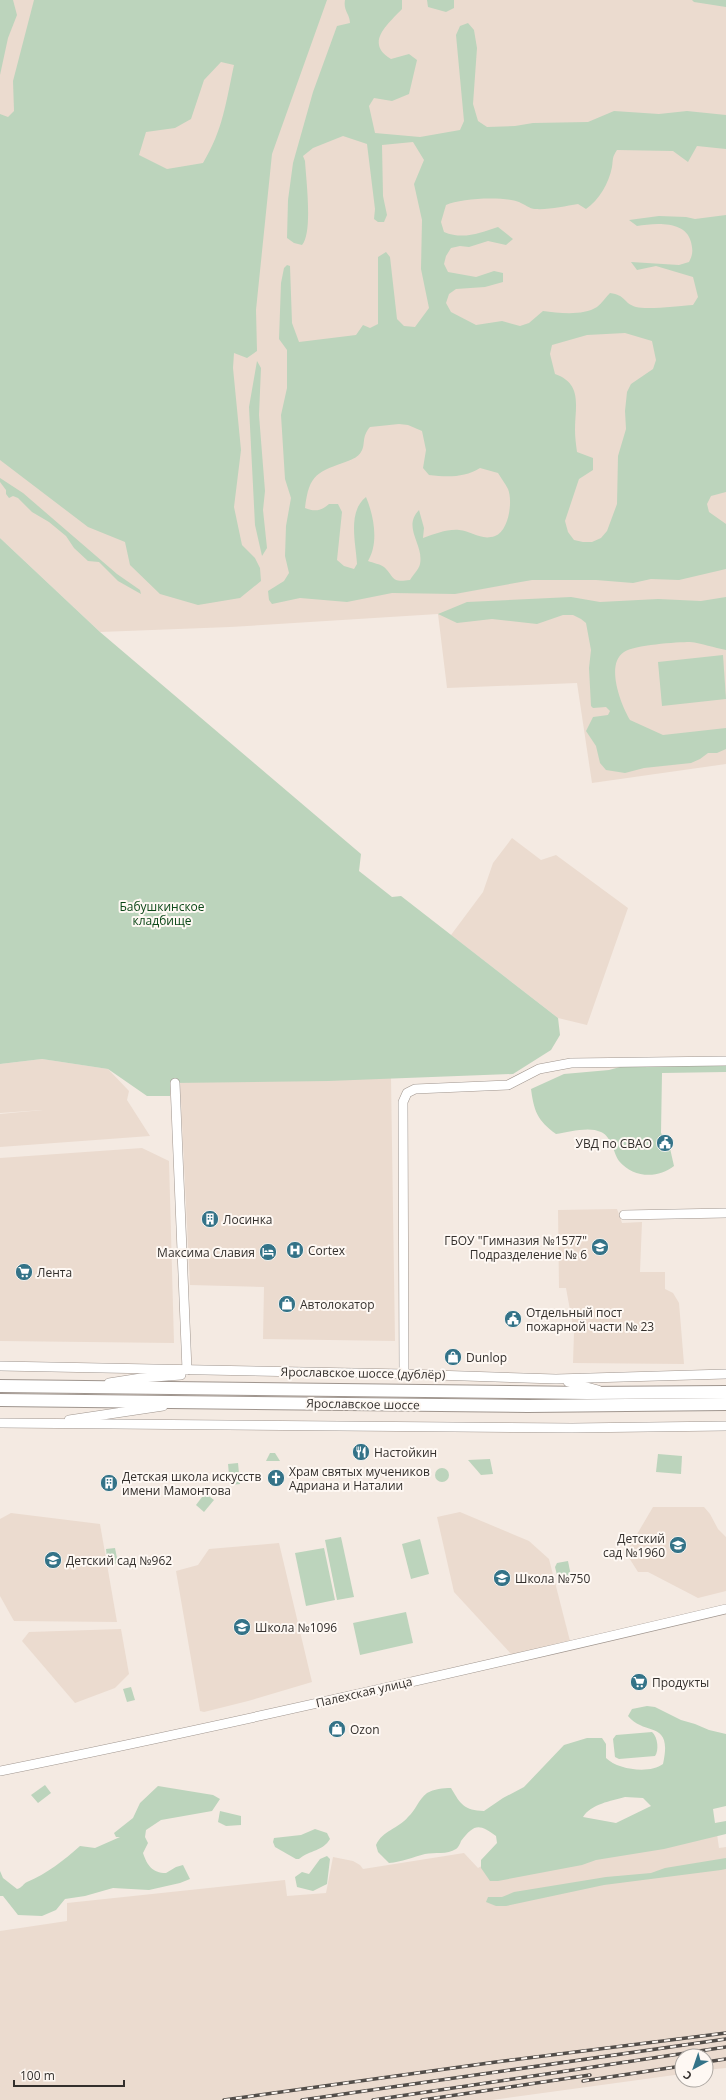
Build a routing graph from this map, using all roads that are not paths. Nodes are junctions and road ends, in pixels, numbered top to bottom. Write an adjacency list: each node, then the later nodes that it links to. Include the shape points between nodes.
1 (726, 1061): 8 (street, via 571,1063 539,1069 508,1085 415,1089 407,1093 403,1102)
2 (175, 1083): 6 (street)
3 (726, 1213): 4 (street)
4 (624, 1215)
5 (0, 1366): 6 (street, Ярославское шоссе (дублёр))
6 (187, 1370): 7 (street, Ярославское шоссе (дублёр))
7 (210, 1371): 8 (street, Ярославское шоссе (дублёр)); 12 (street, via 141,1378)
8 (404, 1374): 10 (street, Ярославское шоссе (дублёр))
9 (726, 1374): 10 (street, Ярославское шоссе (дублёр))
10 (556, 1379): 14 (street)
11 (0, 1386): 12 (main road, Ярославское шоссе)
12 (88, 1387): 14 (main road, Ярославское шоссе)
13 (726, 1392): 14 (main road, Ярославское шоссе)
14 (609, 1393)
15 (0, 1400): 16 (main road, Ярославское шоссе)
16 (190, 1402): 17 (main road, Ярославское шоссе, via 528,1406); 19 (street)
17 (726, 1404)
18 (0, 1423): 19 (street)
19 (50, 1424): 20 (street, via 572,1428)
20 (726, 1426)
21 (726, 1609): 22 (street, Палехская улица, via 134,1744)
22 (0, 1771)

